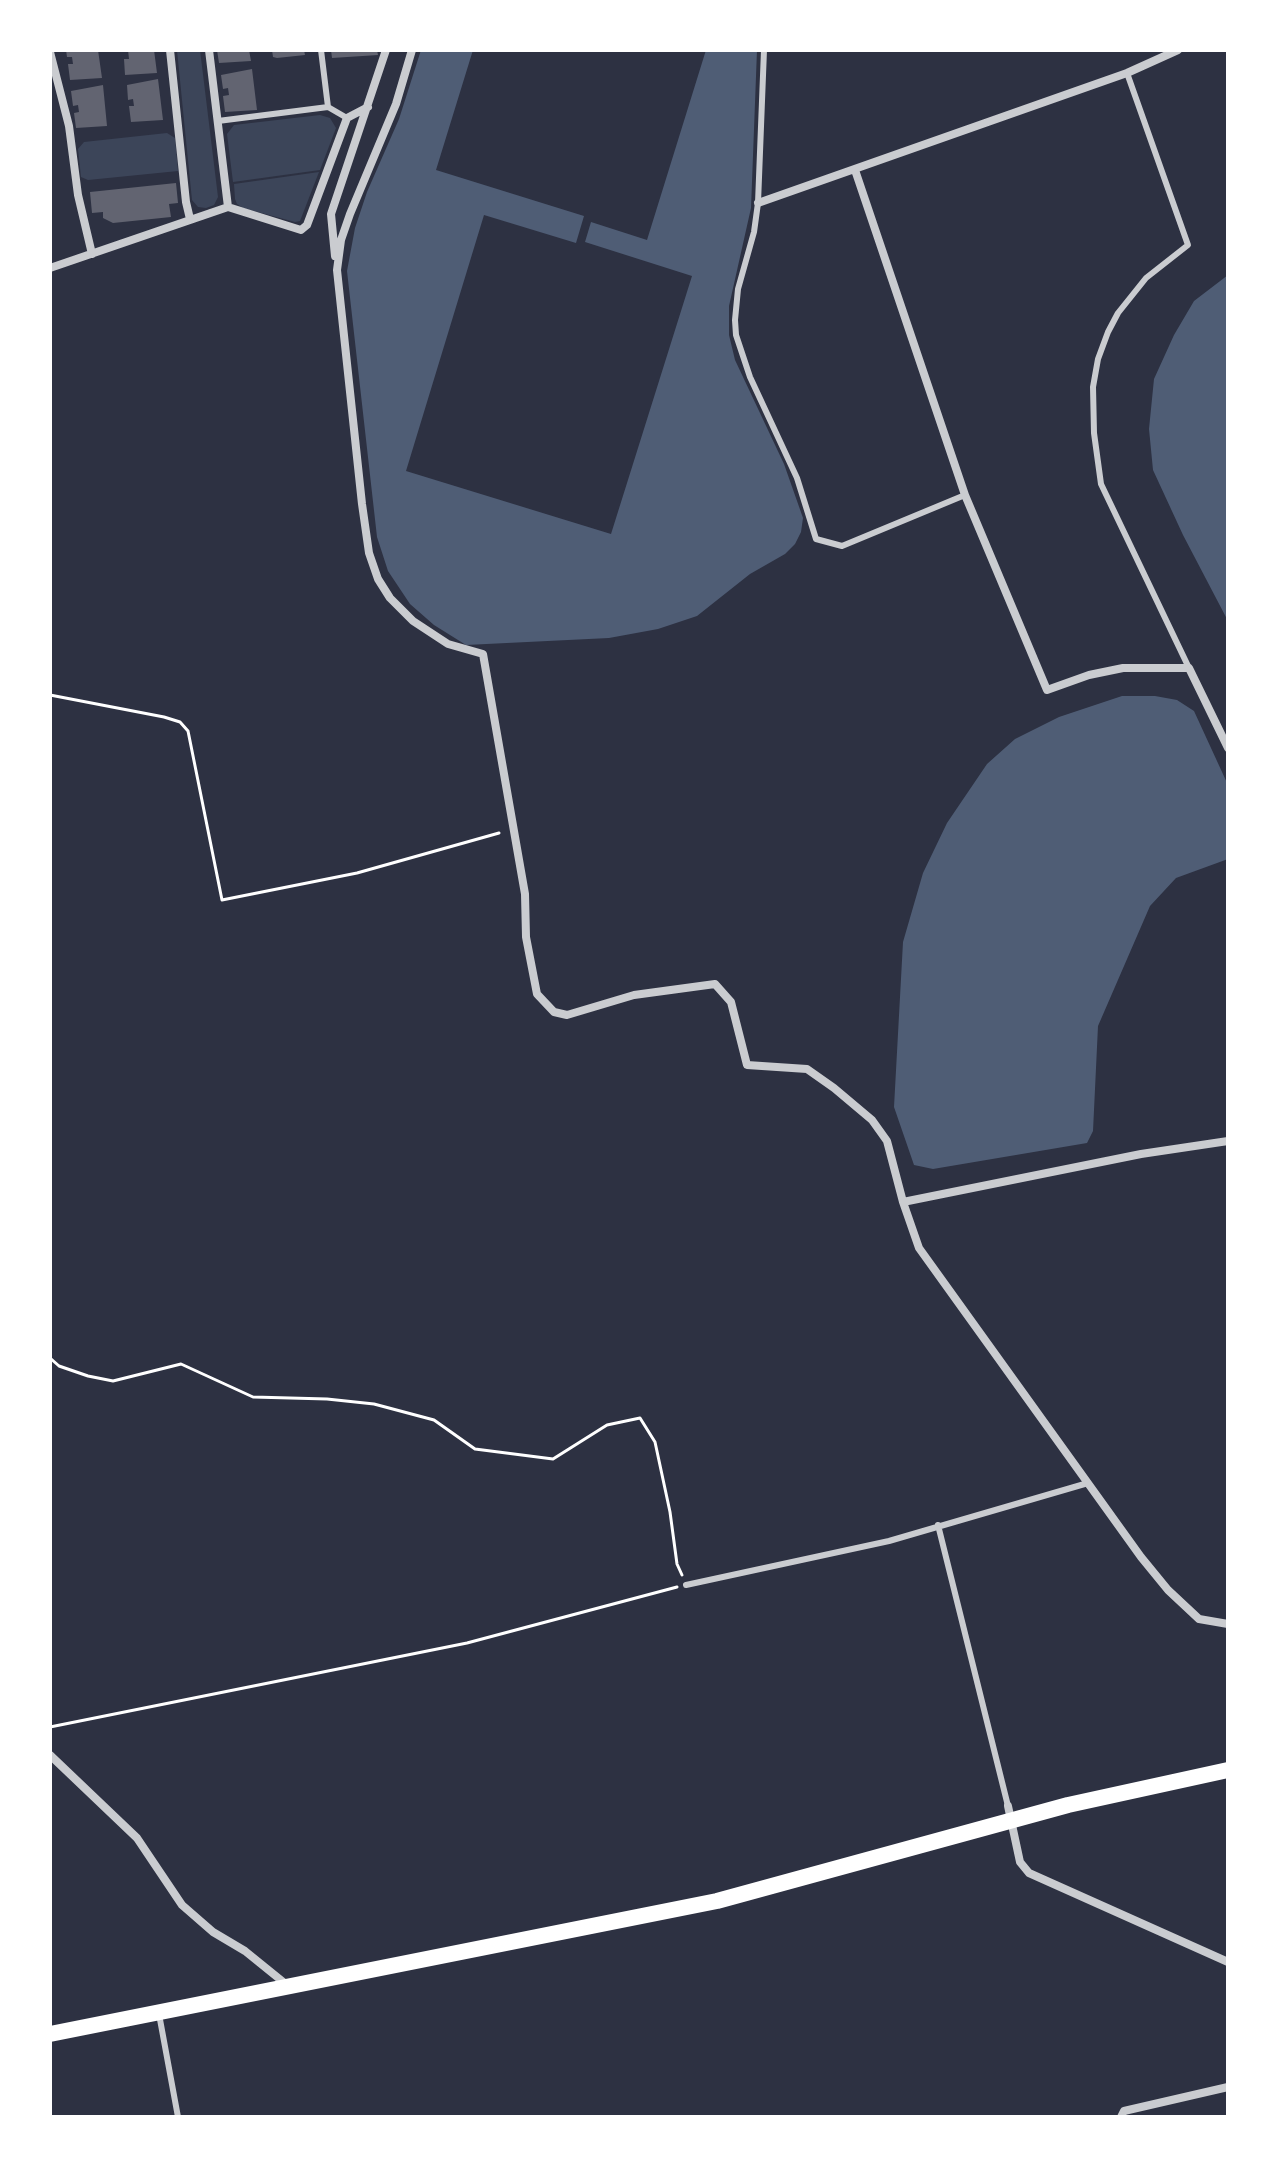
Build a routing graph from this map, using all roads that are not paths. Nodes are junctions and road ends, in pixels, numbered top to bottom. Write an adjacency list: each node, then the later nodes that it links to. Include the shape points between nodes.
1 (170, 50): 17 (street)
2 (209, 50): 13 (street)
3 (321, 50): 10 (lane)
4 (386, 50): 11 (street)
5 (412, 50): 20 (street, via 341,240)
6 (764, 50): 15 (lane)
7 (1178, 50): 9 (street)
8 (50, 52): 18 (street)
9 (1127, 73): 14 (street); 22 (lane, via 1188,245 1146,278 1108,332 1093,387 1094,433 1101,484)
10 (328, 107): 12 (lane); 13 (lane)
11 (368, 107): 12 (street); 20 (street, via 331,214)
12 (347, 118): 16 (street, via 301,230)
13 (218, 121): 16 (street)
14 (855, 170): 15 (street); 21 (street)
15 (758, 203): 21 (lane, via 738,289 736,335 746,369 797,478 816,539 842,546)
16 (228, 207): 17 (street)
17 (190, 219): 18 (street)
18 (92, 254): 19 (street)
19 (50, 268)
20 (337, 270): 25 (street, via 369,553 390,598 413,621 448,644 483,654 515,828 537,994 554,1012 567,1015 634,995 715,984 731,1002 747,1065 807,1069 872,1120 887,1141)
21 (965, 495): 22 (street, via 1047,690 1123,668)
22 (1189, 668): 23 (street)
23 (1228, 748)
24 (1228, 1141): 25 (street)
25 (903, 1202): 26 (street, via 919,1248)
26 (1088, 1483): 27 (lane); 29 (street, via 1168,1590 1199,1619)
27 (938, 1525): 28 (lane, via 889,1541); 32 (lane)
28 (686, 1585)
29 (1228, 1624)
30 (50, 1755): 34 (street, via 137,1838 182,1905)
31 (1228, 1770): 32 (main road)
32 (1008, 1814): 33 (street, via 1020,1862 1029,1873); 34 (main road, via 717,1901)
33 (1228, 1962)
34 (287, 1986): 35 (main road)
35 (159, 2013): 36 (main road); 38 (lane)
36 (50, 2034)
37 (1228, 2087): 39 (street, via 1124,2111)
38 (178, 2117)
39 (1121, 2117)

